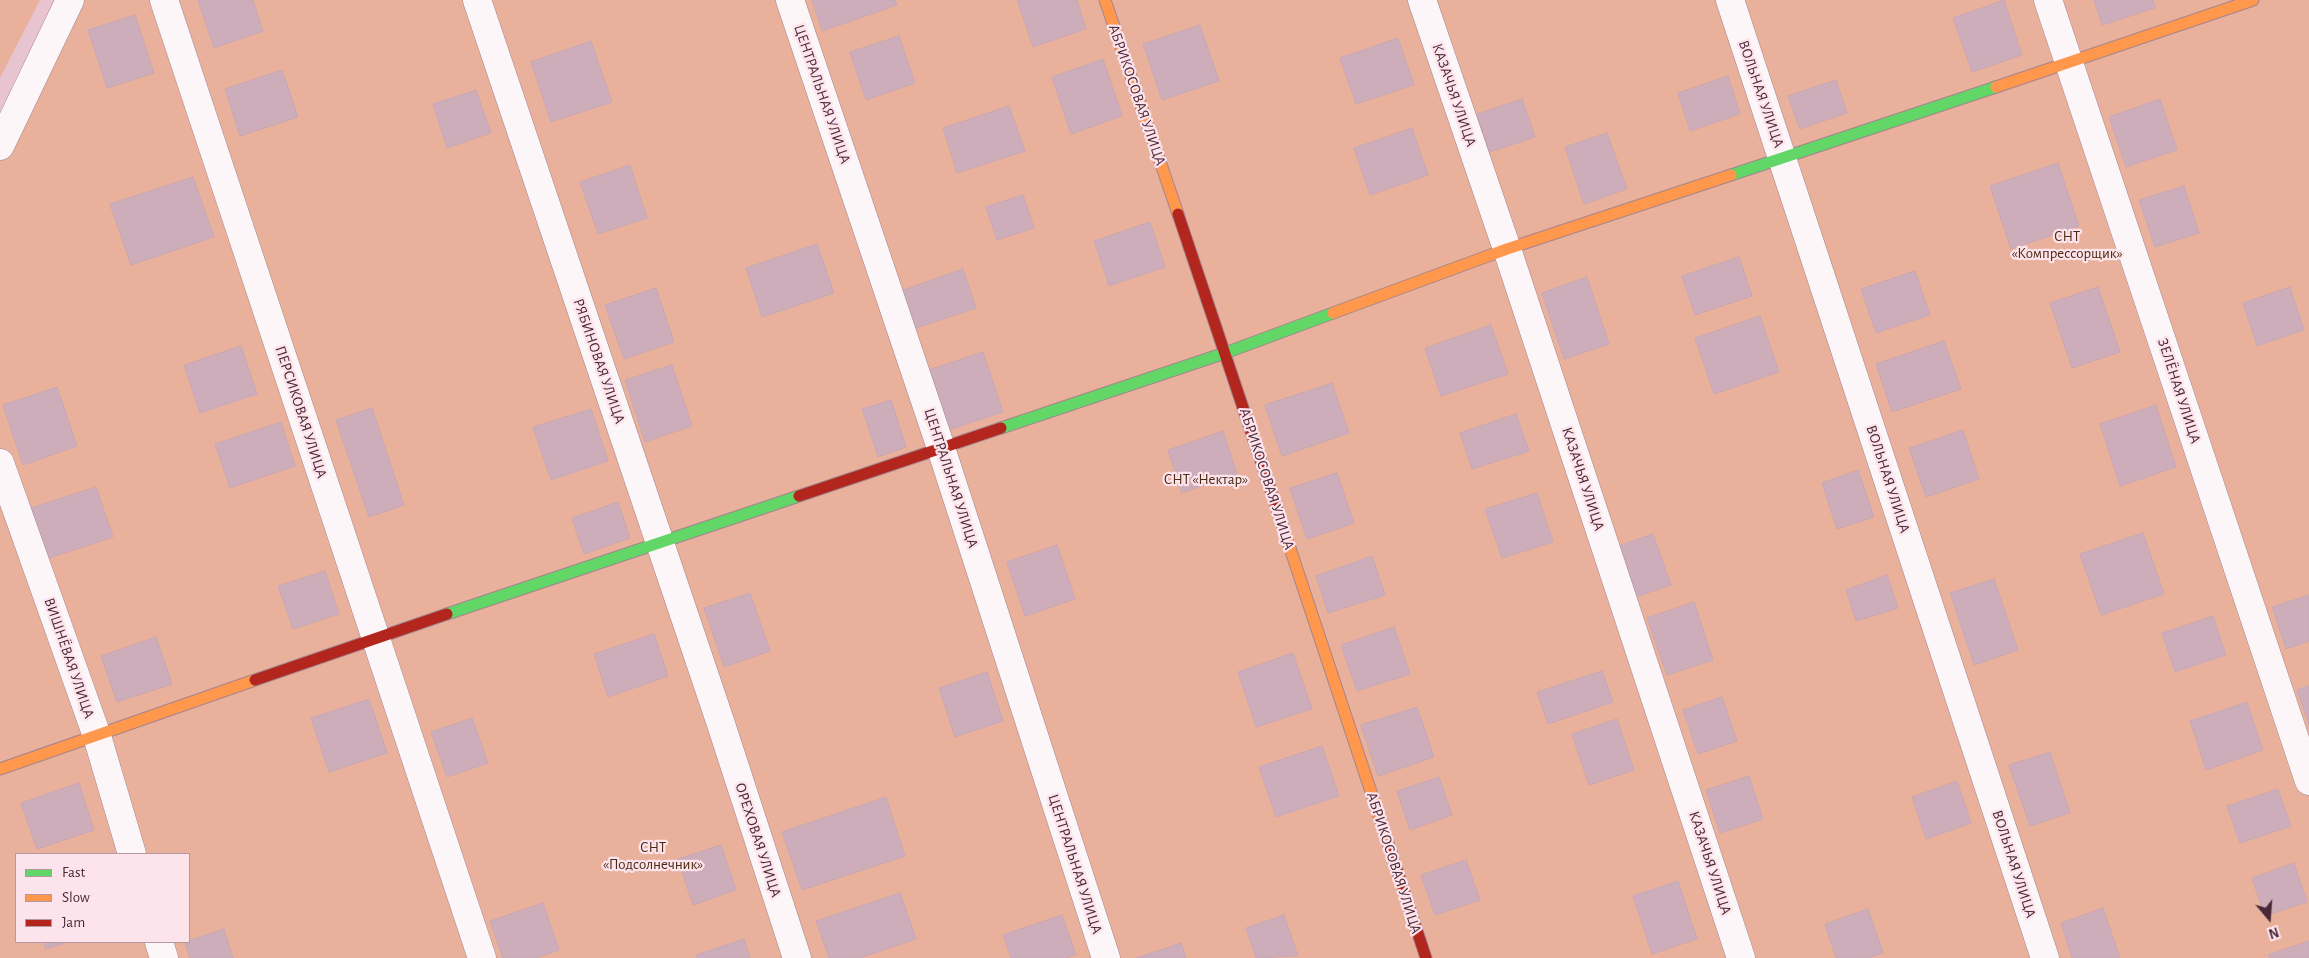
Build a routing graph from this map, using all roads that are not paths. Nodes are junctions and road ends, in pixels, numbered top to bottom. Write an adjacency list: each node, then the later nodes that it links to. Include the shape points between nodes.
1 (70, 0): 11 (street)
2 (164, 0): 18 (street, ПЕРСИКОВАЯ УЛИЦА)
3 (478, 0): 17 (street, РЯБИНОВАЯ УЛИЦА)
4 (790, 0): 15 (street, ЦЕНТРАЛЬНАЯ УЛИЦА)
5 (1105, 0): 14 (street, АБРИКОСОВАЯ УЛИЦА)
6 (1422, 0): 13 (street, КАЗАЧЬЯ УЛИЦА)
7 (1730, 0): 12 (street, ВОЛЬНАЯ УЛИЦА)
8 (2048, 0): 10 (street, ЗЕЛЁНАЯ УЛИЦА)
9 (2253, 0): 10 (street)
10 (2070, 63): 12 (street); 22 (street, ЗЕЛЁНАЯ УЛИЦА)
11 (0, 146)
12 (1783, 158): 13 (street); 31 (street, ВОЛЬНАЯ УЛИЦА)
13 (1507, 249): 14 (street); 30 (street, КАЗАЧЬЯ УЛИЦА)
14 (1225, 353): 15 (street); 29 (street, АБРИКОСОВАЯ УЛИЦА)
15 (941, 448): 17 (street); 28 (street, ЦЕНТРАЛЬНАЯ УЛИЦА)
16 (0, 463): 20 (street, ВИШНЁВАЯ УЛИЦА)
17 (660, 542): 18 (street); 19 (street, РЯБИНОВАЯ УЛИЦА)
18 (376, 638): 20 (street); 26 (street, ПЕРСИКОВАЯ УЛИЦА)
19 (720, 721): 27 (street, ОРЕХОВАЯ УЛИЦА)
20 (97, 736): 21 (street); 23 (street, ВИШНЁВАЯ УЛИЦА)
21 (0, 769)
22 (2309, 781)
23 (132, 853)
24 (158, 943): 25 (street)
25 (164, 958)
26 (482, 958)
27 (797, 958)
28 (1106, 958)
29 (1426, 958)
30 (1741, 958)
31 (2045, 958)

